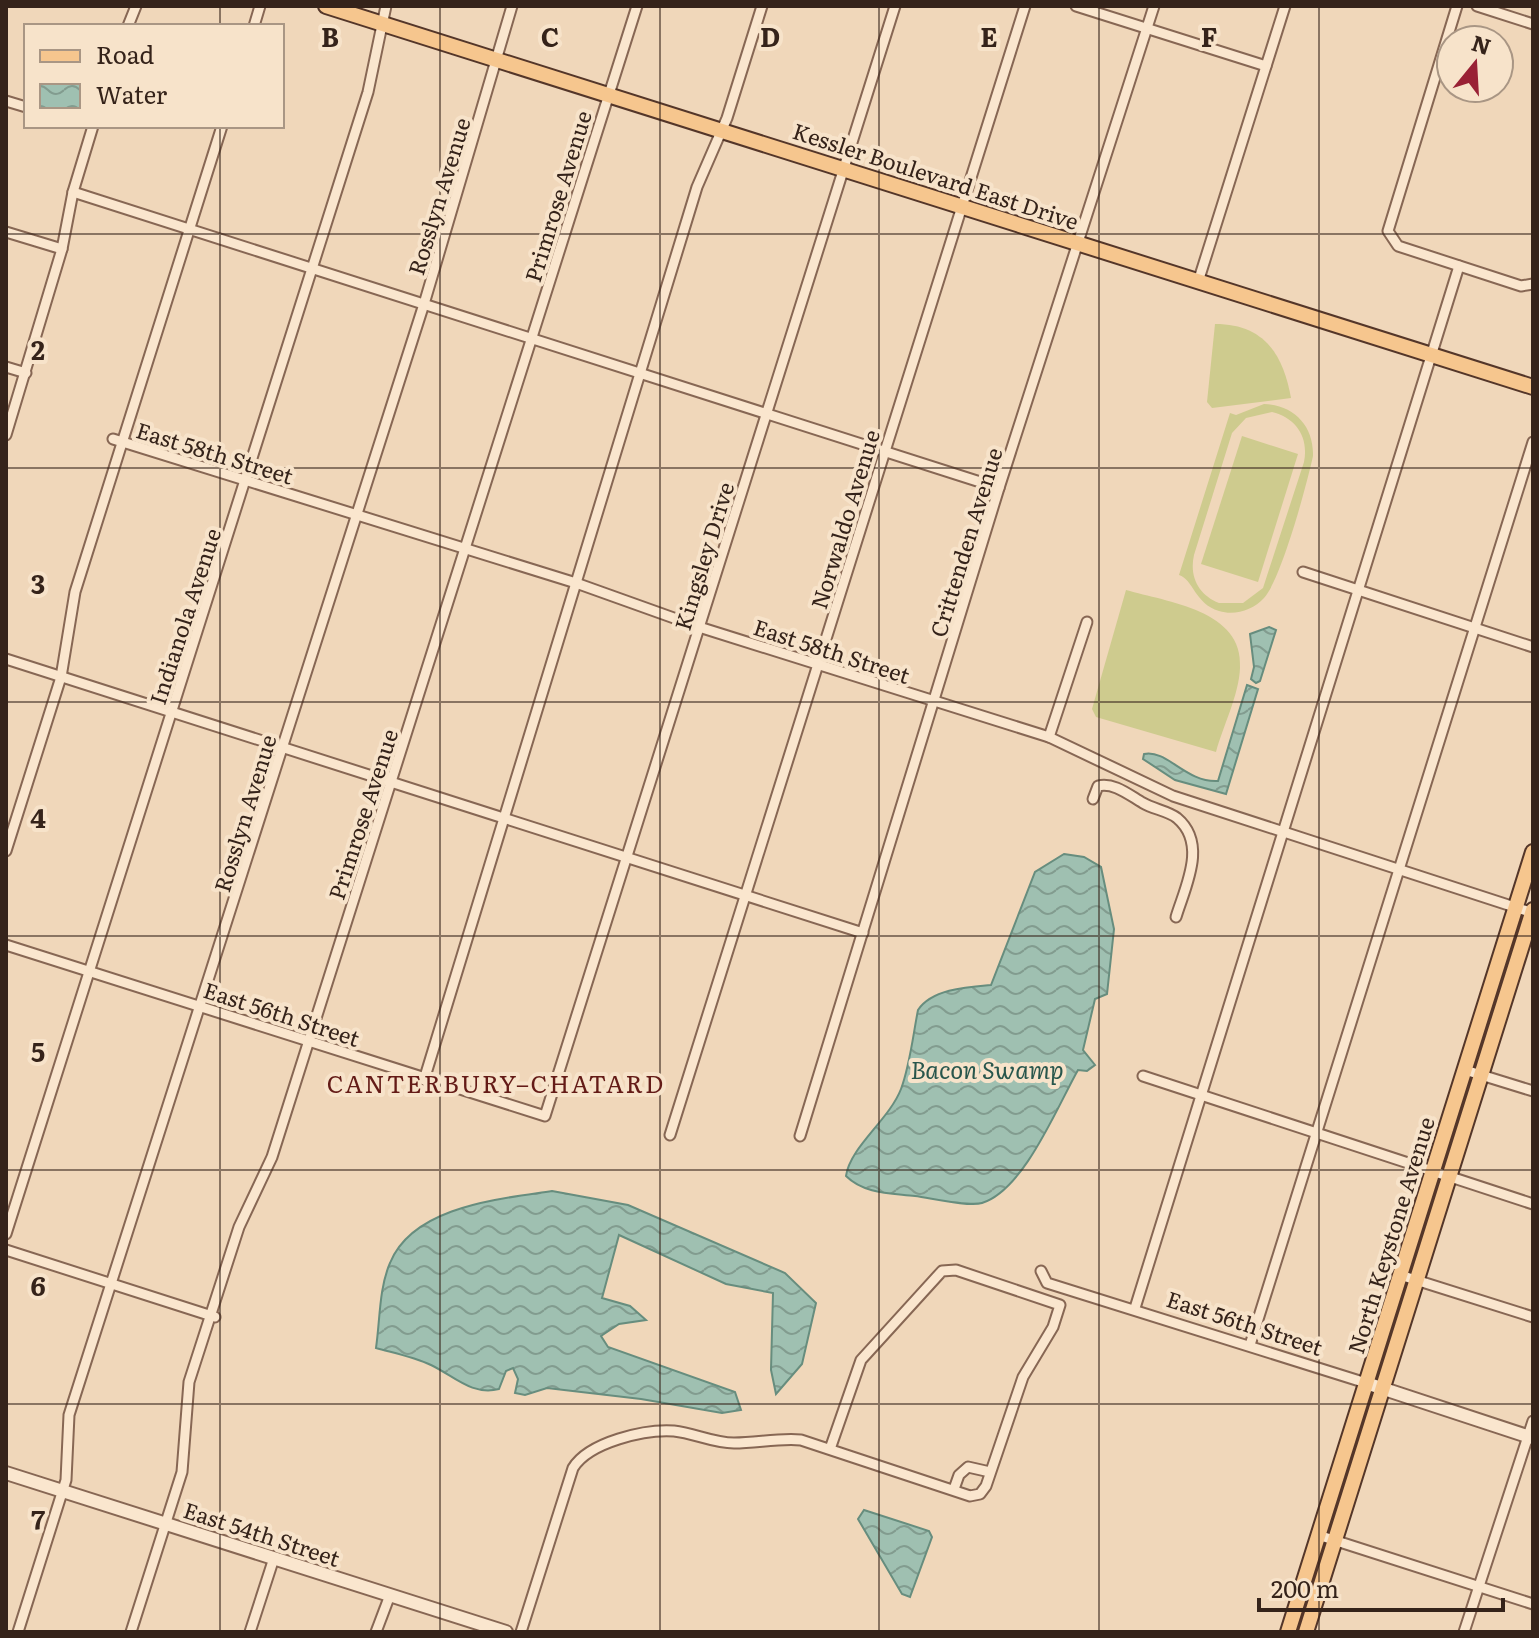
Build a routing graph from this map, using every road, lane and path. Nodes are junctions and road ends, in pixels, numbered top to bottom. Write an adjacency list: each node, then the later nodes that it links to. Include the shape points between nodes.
1 (326, 6): 13 (main road, Kessler Boulevard East Drive)
2 (386, 6): 13 (street, Indianola Avenue)
3 (512, 6): 16 (street, Rosslyn Avenue)
4 (637, 6): 18 (street, Primrose Avenue)
5 (762, 6): 21 (street)
6 (895, 6): 22 (street, Kingsley Drive)
7 (1025, 6): 24 (street, Norwaldo Avenue)
8 (1076, 6): 15 (street)
9 (1154, 6): 15 (street, Crittenden Avenue)
10 (1285, 6): 17 (street)
11 (1457, 6): 29 (street, via 1389,221 1390,237 1398,246)
12 (1477, 6): 14 (street)
13 (380, 23): 16 (main road, Kessler Boulevard East Drive); 30 (street, Indianola Avenue, via 369,88)
14 (1533, 24)
15 (1147, 29): 17 (street); 27 (street, Crittenden Avenue)
16 (495, 60): 18 (main road, Kessler Boulevard East Drive); 33 (street, Rosslyn Avenue)
17 (1266, 66): 31 (street)
18 (608, 95): 21 (main road, Kessler Boulevard East Drive); 34 (street, Primrose Avenue)
19 (91, 128): 23 (street)
20 (221, 128): 25 (street)
21 (722, 131): 22 (main road, Kessler Boulevard East Drive); 38 (street, via 697,187)
22 (844, 169): 24 (main road, Kessler Boulevard East Drive); 40 (street, Kingsley Drive)
23 (73, 192): 25 (street); 28 (street)
24 (961, 207): 27 (main road, Kessler Boulevard East Drive); 44 (street, Norwaldo Avenue)
25 (190, 229): 30 (street); 42 (street)
26 (6, 232): 28 (street)
27 (1078, 243): 31 (main road, Kessler Boulevard East Drive); 46 (street, Crittenden Avenue)
28 (62, 249): 37 (street)
29 (1459, 266): 32 (street, via 1521,286); 35 (street)
30 (312, 268): 33 (street); 45 (street, Indianola Avenue)
31 (1198, 282): 35 (main road, Kessler Boulevard East Drive)
32 (1533, 284)
33 (424, 304): 34 (street); 47 (street, Rosslyn Avenue)
34 (531, 339): 38 (street); 48 (street, Primrose Avenue)
35 (1432, 356): 39 (main road, Kessler Boulevard East Drive); 51 (street)
36 (6, 367): 37 (street)
37 (26, 373): 41 (street)
38 (640, 373): 40 (street); 50 (street)
39 (1533, 387)
40 (766, 413): 44 (street); 53 (street, Kingsley Drive)
41 (6, 435)
42 (118, 441): 45 (street, East 58th Street); 58 (street, via 75,592)
43 (1533, 442): 54 (street)
44 (885, 449): 46 (street); 57 (street, Norwaldo Avenue)
45 (245, 481): 47 (street, East 58th Street); 60 (street, Indianola Avenue)
46 (999, 488): 59 (street, Crittenden Avenue)
47 (356, 515): 48 (street, East 58th Street); 62 (street, Rosslyn Avenue)
48 (465, 548): 50 (street, East 58th Street); 63 (street, Primrose Avenue)
49 (1303, 572): 51 (street)
50 (576, 583): 53 (street, East 58th Street); 67 (street)
51 (1358, 590): 54 (street); 68 (street)
52 (1087, 622): 61 (street)
53 (699, 627): 57 (street, East 58th Street); 71 (street, Kingsley Drive)
54 (1475, 628): 55 (street); 72 (street)
55 (1533, 647)
56 (6, 659): 58 (street)
57 (818, 663): 59 (street, East 58th Street); 73 (street, Norwaldo Avenue)
58 (61, 677): 60 (street); 69 (street)
59 (936, 702): 61 (street, East 58th Street); 77 (street, Crittenden Avenue)
60 (172, 712): 62 (street); 79 (street, Indianola Avenue)
61 (1049, 737): 64 (street, East 58th Street)
62 (283, 748): 63 (street); 80 (street, Rosslyn Avenue)
63 (392, 782): 67 (street); 81 (street, Primrose Avenue)
64 (1173, 796): 66 (street); 68 (street, East 58th Street)
65 (1093, 799): 66 (street, via 1098,786 1107,785)
66 (1166, 813): 76 (street, via 1183,825 1193,852)
67 (507, 819): 71 (street); 85 (street)
68 (1282, 833): 72 (street, East 58th Street); 87 (street)
69 (6, 851)
70 (1533, 852): 74 (main road, North Keystone Avenue)
71 (626, 857): 73 (street); 88 (street, Kingsley Drive)
72 (1399, 870): 74 (street, East 58th Street); 89 (street)
73 (745, 895): 77 (street); 90 (street, Norwaldo Avenue)
74 (1515, 907): 75 (street, East 58th Street); 82 (main road, North Keystone Avenue)
75 (1533, 912): 83 (main road, North Keystone Avenue)
76 (1176, 917)
77 (863, 933): 91 (street, Crittenden Avenue)
78 (6, 945): 79 (street, East 56th Street)
79 (90, 972): 80 (street, East 56th Street); 95 (street, Indianola Avenue)
80 (201, 1008): 81 (street, East 56th Street); 100 (street, Rosslyn Avenue)
81 (308, 1043): 85 (street, East 56th Street); 102 (street, Primrose Avenue, via 272,1157 239,1227)
82 (1465, 1070): 83 (street); 92 (main road, North Keystone Avenue)
83 (1481, 1075): 86 (street); 93 (main road, North Keystone Avenue)
84 (1143, 1076): 87 (street)
85 (424, 1080): 88 (street, East 56th Street)
86 (1533, 1091)
87 (1199, 1097): 89 (street); 101 (street)
88 (545, 1116)
89 (1316, 1134): 92 (street); 104 (street)
90 (670, 1135)
91 (800, 1136)
92 (1433, 1171): 93 (street); 98 (main road, North Keystone Avenue)
93 (1449, 1177): 94 (street); 99 (main road, North Keystone Avenue)
94 (1533, 1204)
95 (6, 1234)
96 (6, 1250): 100 (street)
97 (1041, 1271): 101 (street, East 56th Street, via 1047,1283)
98 (1400, 1275): 99 (street); 105 (main road, North Keystone Avenue)
99 (1417, 1280): 103 (street); 106 (main road, North Keystone Avenue)
100 (112, 1284): 102 (street); 113 (street, Rosslyn Avenue, via 67,1420)
101 (1135, 1308): 104 (street, East 56th Street)
102 (213, 1316): 114 (street, Primrose Avenue, via 186,1394 183,1465)
103 (1533, 1317)
104 (1250, 1345): 105 (street, East 56th Street)
105 (1366, 1383): 106 (street, East 56th Street); 115 (main road, North Keystone Avenue)
106 (1382, 1390): 108 (street, East 56th Street); 116 (main road, North Keystone Avenue)
107 (1533, 1421): 108 (street)
108 (1530, 1437): 118 (street)
109 (830, 1449): 110 (street, via 861,1360 942,1271 956,1270 1060,1305 1023,1377); 112 (street); 126 (street, via 789,1438 731,1443 665,1431 591,1451 572,1470)
110 (990, 1472): 112 (street, via 968,1467); 112 (street, via 985,1489 977,1495)
111 (6, 1473): 113 (street, East 54th Street)
112 (954, 1489)
113 (63, 1491): 114 (street, East 54th Street); 122 (street, Rosslyn Avenue)
114 (166, 1524): 117 (street, East 54th Street); 123 (street, Primrose Avenue)
115 (1318, 1535): 116 (street); 127 (main road, North Keystone Avenue)
116 (1335, 1540): 118 (street); 128 (main road, North Keystone Avenue)
117 (274, 1558): 119 (street, East 54th Street); 124 (street)
118 (1478, 1587): 120 (street); 129 (street)
119 (390, 1595): 121 (street, East 54th Street); 125 (street)
120 (1533, 1604)
121 (498, 1631)
122 (18, 1632)
123 (131, 1632)
124 (250, 1632)
125 (376, 1632)
126 (521, 1632)
127 (1288, 1632)
128 (1306, 1632)
129 (1464, 1632)

